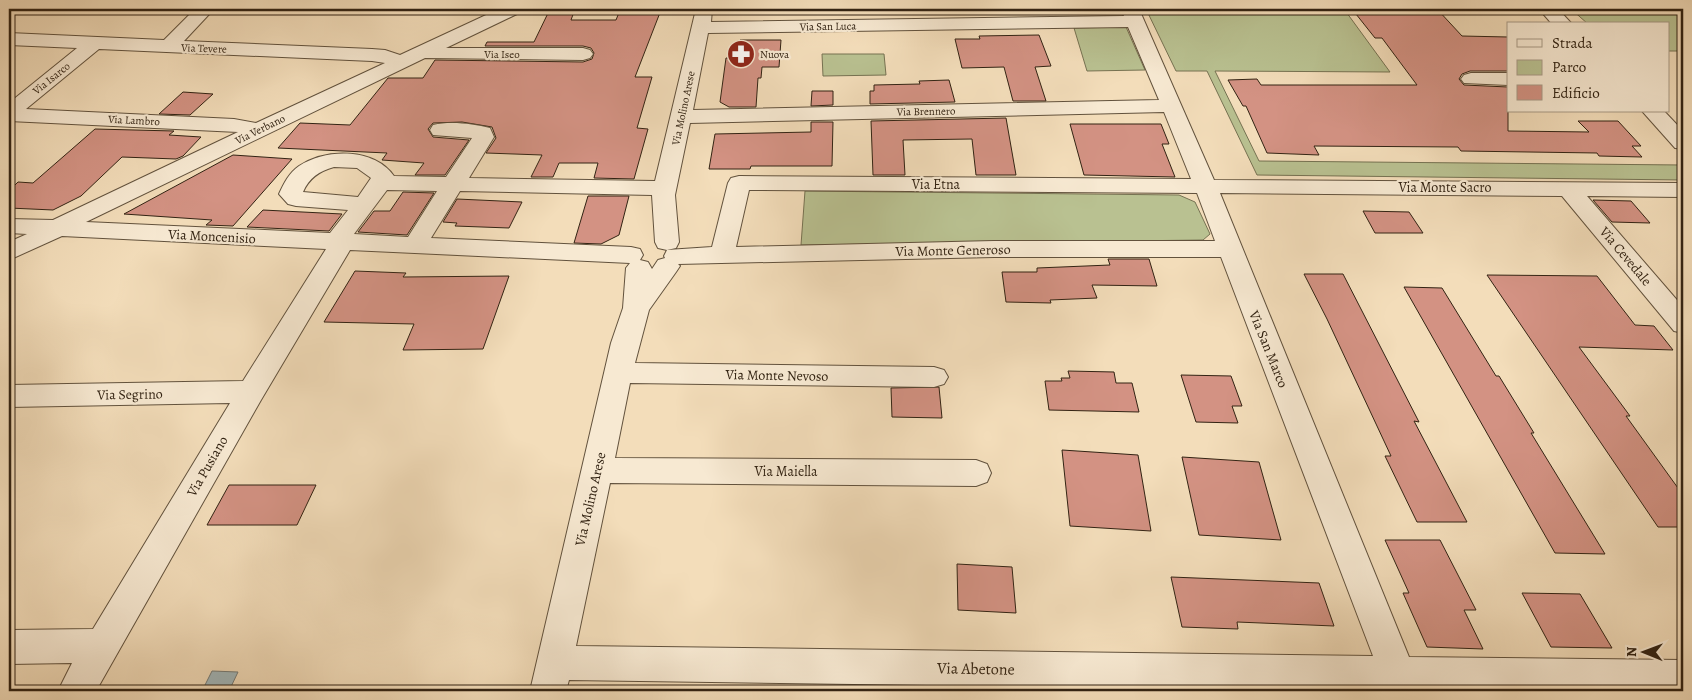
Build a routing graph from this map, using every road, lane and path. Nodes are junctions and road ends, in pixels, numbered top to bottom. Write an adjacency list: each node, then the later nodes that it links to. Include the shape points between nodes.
1 (205, 9): 9 (street)
2 (513, 9): 10 (street, Via Verbano)
3 (1548, 9): 6 (street)
4 (1132, 15): 5 (street, Via San Luca); 16 (street, Via San Marco)
5 (702, 18): 19 (street, Via Molino Arese)
6 (1561, 22)
7 (9, 39): 8 (street, Via Tevere)
8 (94, 43): 9 (street, Via Tevere); 18 (street, Via Isarco)
9 (168, 47): 12 (street, Via Tevere, via 385,56)
10 (422, 51): 11 (street, Via Iseo, via 432,54); 12 (street, Via Verbano)
11 (583, 54)
12 (392, 66): 13 (street, Via Iseo, via 393,71); 20 (street, Via Verbano)
13 (470, 72)
14 (1471, 79): 15 (street)
15 (1507, 79)
16 (1172, 106): 19 (street, Via Brennero); 25 (street, Via San Marco)
17 (1653, 112): 22 (street)
18 (9, 114): 20 (street, Via Lambro, via 234,125)
19 (681, 117): 28 (street, Via Molino Arese)
20 (258, 130): 31 (street, Via Verbano)
21 (441, 130): 24 (street, via 483,134)
22 (1683, 142)
23 (382, 183): 24 (street); 29 (street, Via Pusiano); 29 (street, via 381,173 370,166 328,161 307,168 291,194 296,198)
24 (454, 185): 28 (street); 33 (street)
25 (1206, 187): 26 (street, Via Monte Sacro); 34 (street, Via San Marco); 37 (street, Via Etna, via 739,183)
26 (1568, 188): 27 (street, Via Monte Sacro); 38 (street, Via Cevedale)
27 (1683, 190)
28 (663, 197): 36 (street, Via Molino Arese)
29 (363, 204): 32 (street, Via Pusiano)
30 (9, 226): 31 (street, Via Moncenisio)
31 (58, 228): 32 (street, Via Moncenisio); 35 (street, Via Verbano)
32 (339, 242): 33 (street, Via Moncenisio); 41 (street, Via Pusiano)
33 (414, 246): 36 (street, Via Moncenisio)
34 (1229, 249): 37 (street, Via Monte Generoso, via 994,249); 49 (street, Via San Marco)
35 (9, 252)
36 (654, 255): 37 (street, Via Monte Generoso); 39 (street, Via Molino Arese, via 625,342)
37 (722, 255)
38 (1683, 324)
39 (620, 373): 40 (street, Via Monte Nevoso); 43 (street, Via Molino Arese)
40 (934, 377)
41 (250, 392): 42 (street, Via Segrino); 45 (street, Via Pusiano)
42 (9, 396)
43 (596, 470): 44 (street, Via Maiella); 47 (street, Via Molino Arese)
44 (976, 473)
45 (103, 646): 46 (street); 50 (street, Via Pusiano)
46 (9, 647)
47 (551, 677): 49 (street, Via Abetone)
48 (1683, 678): 49 (street, Via Abetone)
49 (1402, 682)
50 (76, 691)

